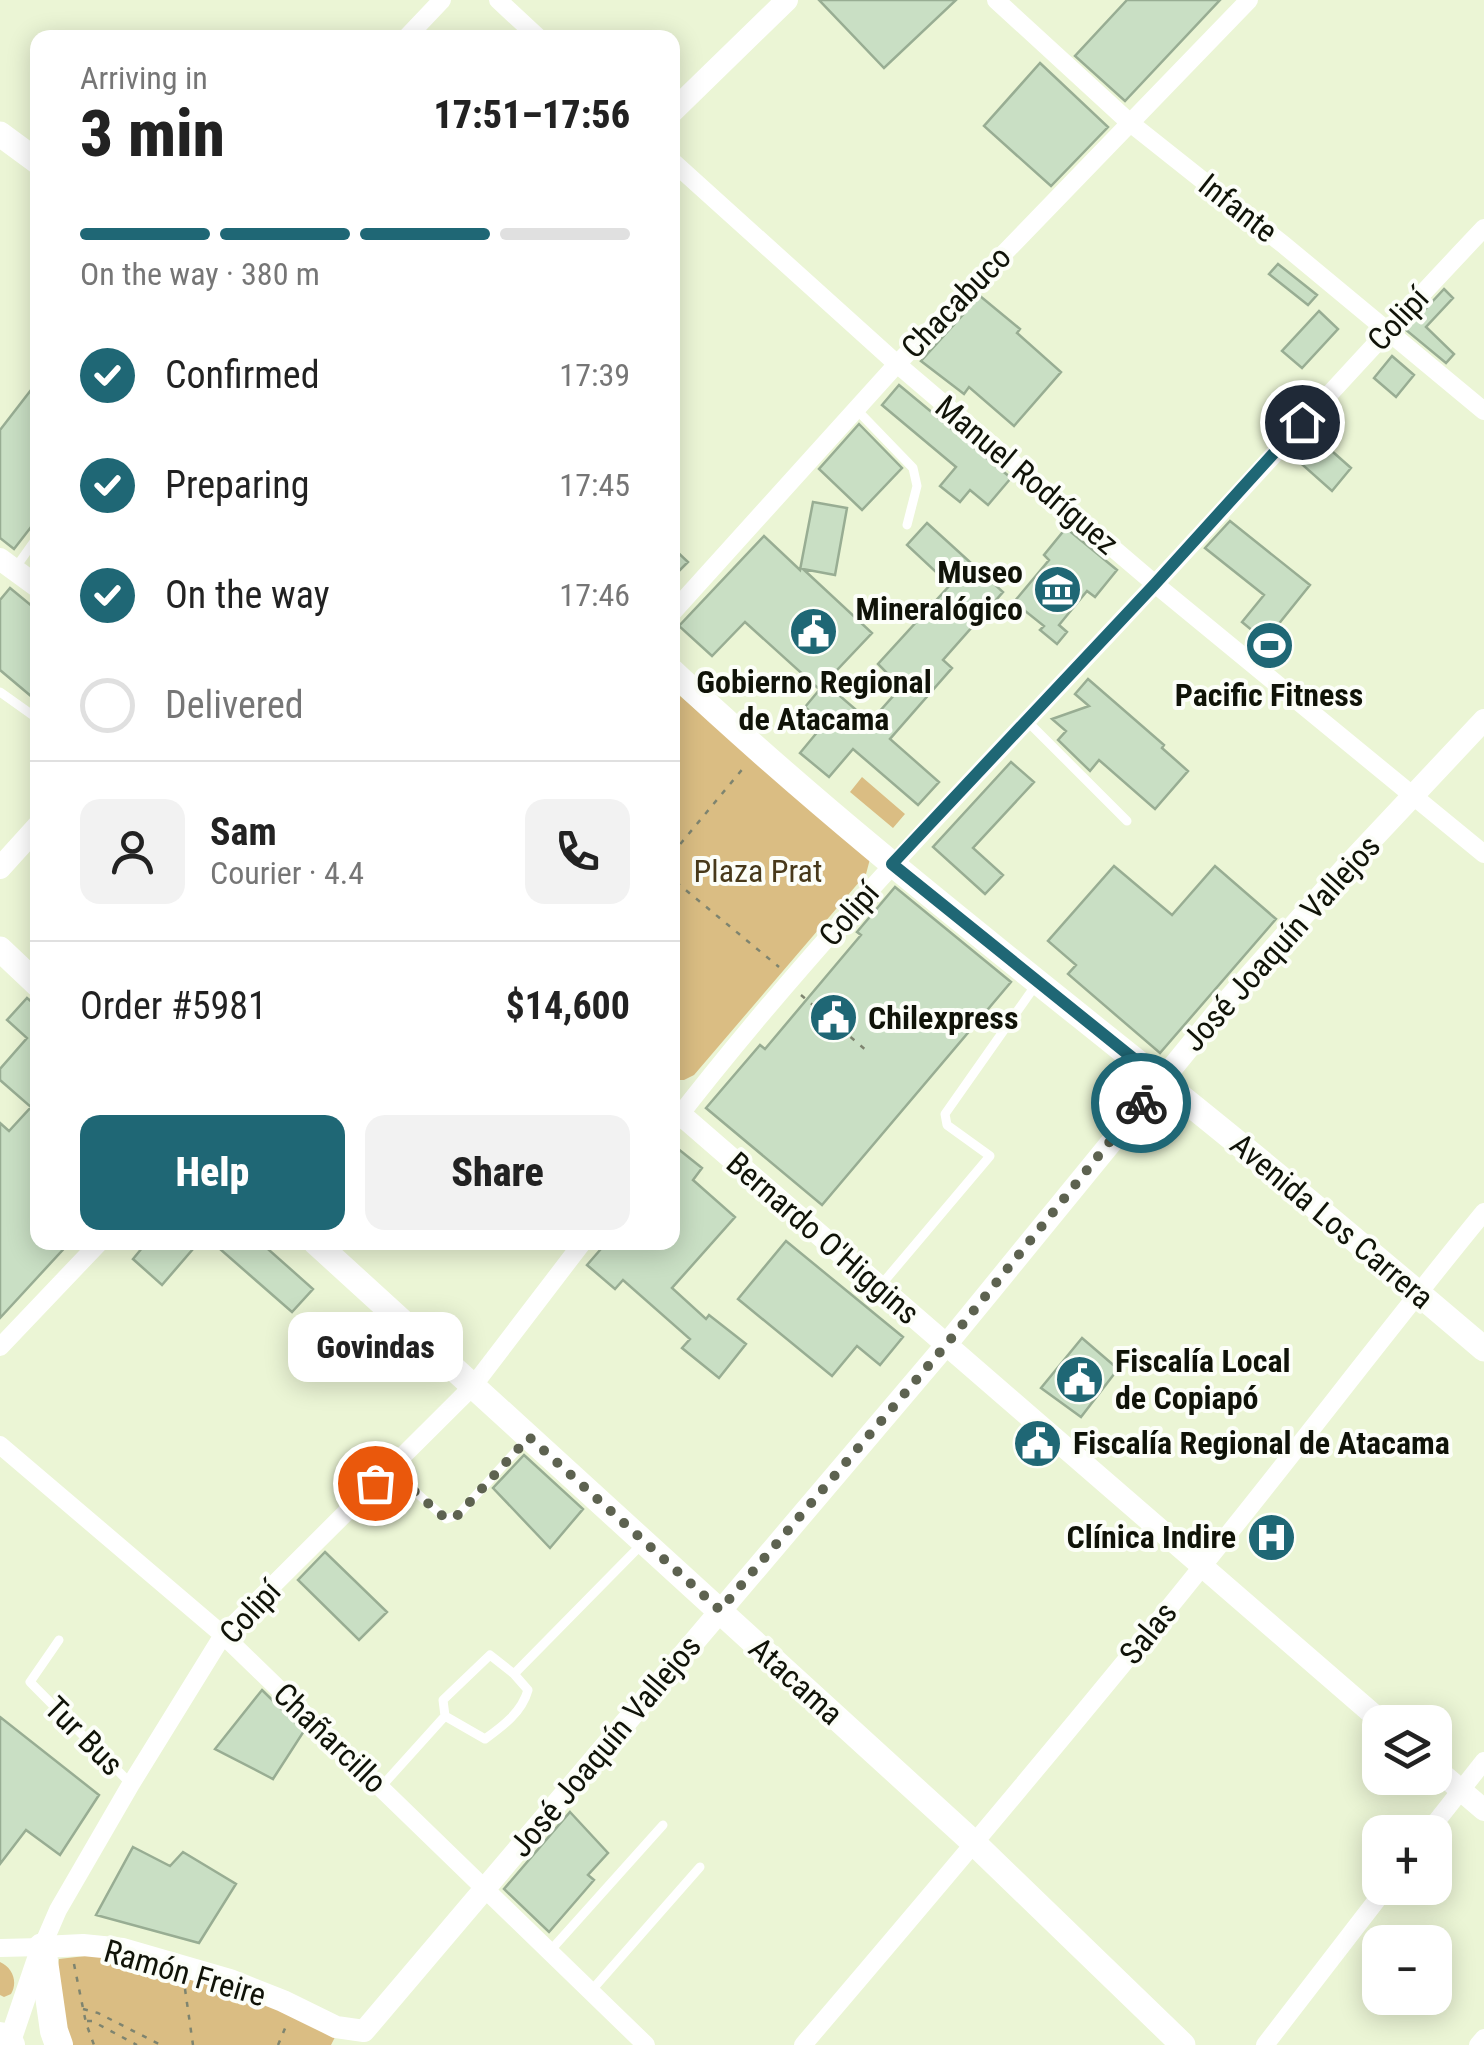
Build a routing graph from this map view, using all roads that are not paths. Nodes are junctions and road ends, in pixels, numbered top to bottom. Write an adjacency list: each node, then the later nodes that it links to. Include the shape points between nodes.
1 (442, 0): 6 (street)
2 (498, 0): 7 (street)
3 (787, 0): 8 (main road)
4 (996, 0): 9 (street, Infante)
5 (1248, 0): 9 (street, Chacabuco)
6 (414, 30)
7 (530, 30)
8 (680, 104)
9 (1129, 122): 14 (street, Infante); 15 (street, Chacabuco)
10 (0, 134): 11 (main road)
11 (30, 156)
12 (680, 167): 15 (street, Manuel Rodríguez)
13 (1484, 228): 14 (street, Colipí)
14 (1386, 331): 17 (street, Infante); 22 (street, Colipí)
15 (897, 364): 16 (street, Chacabuco); 22 (street, Manuel Rodríguez)
16 (856, 409): 18 (lane, via 913,468); 23 (street, Chacabuco)
17 (1484, 411)
18 (907, 525)
19 (30, 543): 20 (lane)
20 (7, 564): 21 (main road)
21 (30, 581)
22 (1155, 584): 27 (street, Colipí); 29 (street, Manuel Rodríguez)
23 (680, 604)
24 (680, 679): 33 (main road, Avenida Los Carrera)
25 (0, 692): 26 (lane)
26 (30, 713)
27 (1026, 720): 30 (lane); 33 (street, Colipí)
28 (1484, 720): 29 (main road, José Joaquín Vallejos)
29 (1413, 795): 32 (street, Manuel Rodríguez); 38 (main road, José Joaquín Vallejos)
30 (1128, 821)
31 (30, 835): 34 (main road)
32 (1484, 854)
33 (892, 864): 37 (main road, Avenida Los Carrera); 39 (street, Colipí)
34 (0, 868)
35 (0, 949): 36 (main road)
36 (30, 977)
37 (1038, 983): 38 (main road, Avenida Los Carrera); 45 (lane, via 945,1114 947,1125 990,1156)
38 (1160, 1080): 46 (main road, Avenida Los Carrera); 47 (main road, José Joaquín Vallejos)
39 (680, 1109)
40 (680, 1119): 45 (main road, Bernardo O'Higgins)
41 (1484, 1212): 46 (street, Salas)
42 (92, 1250): 48 (street)
43 (324, 1250): 50 (main road, Atacama)
44 (577, 1250): 50 (street, Colipí)
45 (880, 1287): 47 (main road, Bernardo O'Higgins)
46 (1418, 1292): 49 (main road, Avenida Los Carrera); 55 (street, Salas)
47 (946, 1345): 55 (main road, Bernardo O'Higgins); 56 (main road, José Joaquín Vallejos)
48 (0, 1347)
49 (1484, 1349)
50 (473, 1386): 51 (main road, Atacama); 53 (street, Colipí)
51 (529, 1437): 53 (lane, via 458,1515 446,1519); 54 (main road, Atacama)
52 (0, 1445): 57 (street, Chañarcillo)
53 (389, 1469): 57 (street, Colipí)
54 (644, 1542): 56 (main road, Atacama); 59 (lane)
55 (1202, 1567): 60 (main road, Bernardo O'Higgins); 70 (street, Salas)
56 (720, 1610): 70 (main road, Atacama); 72 (main road, José Joaquín Vallejos)
57 (223, 1636): 64 (street, Colipí); 65 (street, Chañarcillo)
58 (59, 1640): 64 (lane, Tur Bus, via 30,1682)
59 (514, 1674): 61 (lane, via 490,1656 442,1700); 61 (lane, via 528,1690 525,1700 484,1739)
60 (1362, 1705)
61 (445, 1716): 65 (lane)
62 (1484, 1761): 66 (street)
63 (1452, 1782): 66 (main road)
64 (131, 1784): 74 (street, Colipí)
65 (381, 1787): 72 (street, Chañarcillo)
66 (1461, 1790): 67 (main road); 68 (street)
67 (1484, 1810)
68 (1441, 1815)
69 (663, 1824): 76 (lane)
70 (975, 1844): 84 (street, Salas); 85 (main road, Atacama)
71 (700, 1867): 77 (lane)
72 (484, 1888): 76 (street, Chañarcillo); 79 (main road, José Joaquín Vallejos)
73 (1373, 1905): 86 (street)
74 (42, 1947): 75 (street, Ramón Freire); 79 (main road, Ramón Freire, via 123,1948 230,1980); 81 (main road, Colipí); 82 (highway)
75 (0, 1948)
76 (550, 1951): 77 (street, Chañarcillo)
77 (591, 1991): 83 (street, Chañarcillo)
78 (0, 2036): 81 (highway)
79 (358, 2038)
80 (1484, 2038): 87 (street)
81 (10, 2045)
82 (59, 2045)
83 (646, 2045)
84 (803, 2045)
85 (1182, 2045)
86 (1265, 2045)
87 (1478, 2045)

